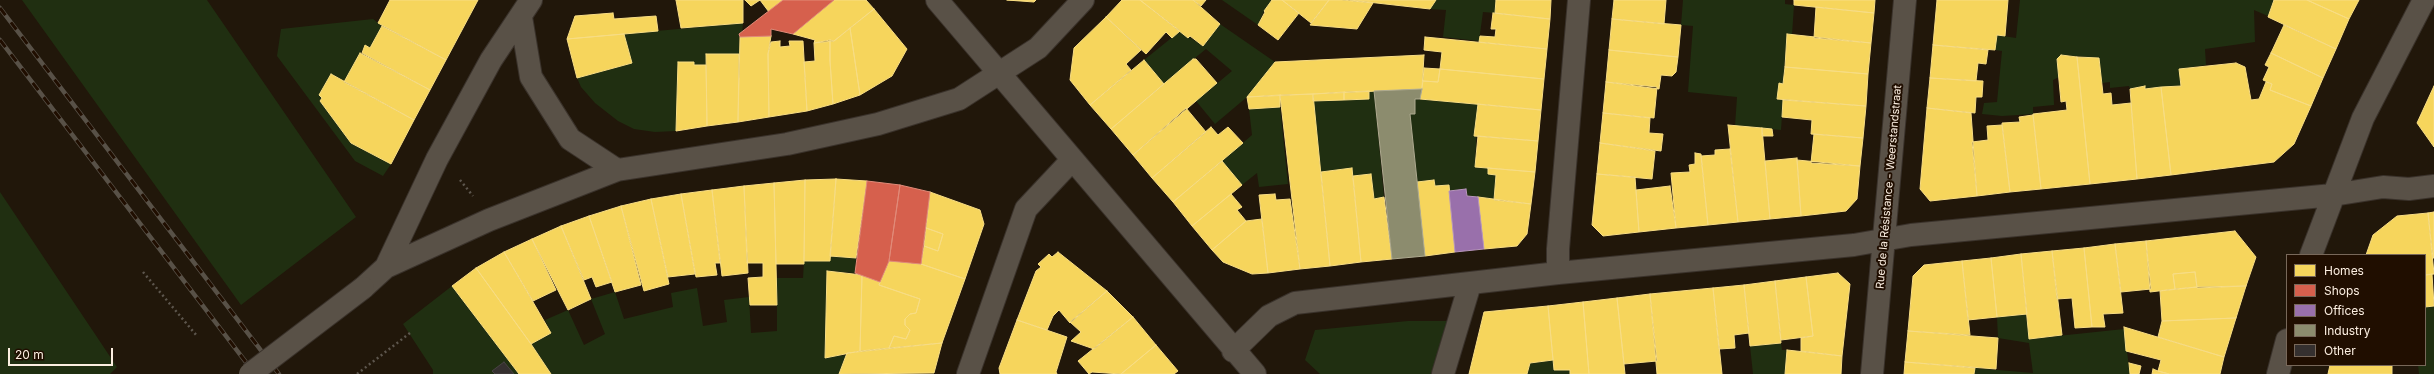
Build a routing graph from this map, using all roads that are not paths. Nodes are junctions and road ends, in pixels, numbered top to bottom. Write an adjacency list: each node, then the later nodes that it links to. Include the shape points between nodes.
1 (936, 0): 7 (street)
2 (1083, 0): 7 (street, via 1038,48)
3 (1579, 0): 15 (street)
4 (1905, 0): 12 (street, Rue de la Résistance - Weerstandstraat)
5 (2424, 0): 11 (street, via 2364,118)
6 (526, 8): 9 (street, via 530,77 570,140); 14 (street, via 491,60 437,159)
7 (998, 74): 8 (street); 9 (street, via 958,99 878,124 787,144)
8 (1072, 160): 18 (street); 20 (street, via 1026,209)
9 (618, 170): 14 (street, via 489,220)
10 (2434, 186): 11 (street, via 2409,189 2383,187)
11 (2333, 195): 12 (street, via 1911,235); 13 (street)
12 (1885, 240): 15 (street); 23 (street, Rue de la Résistance - Weerstandstraat)
13 (2310, 254)
14 (386, 267): 19 (street, bridge, via 363,288)
15 (1558, 273): 16 (street)
16 (1470, 284): 18 (street, via 1295,303 1269,316); 22 (street)
17 (2286, 344): 24 (street)
18 (1233, 351): 21 (street)
19 (250, 374)
20 (968, 374)
21 (1255, 374)
22 (1443, 374)
23 (1872, 374)
24 (2278, 374)

